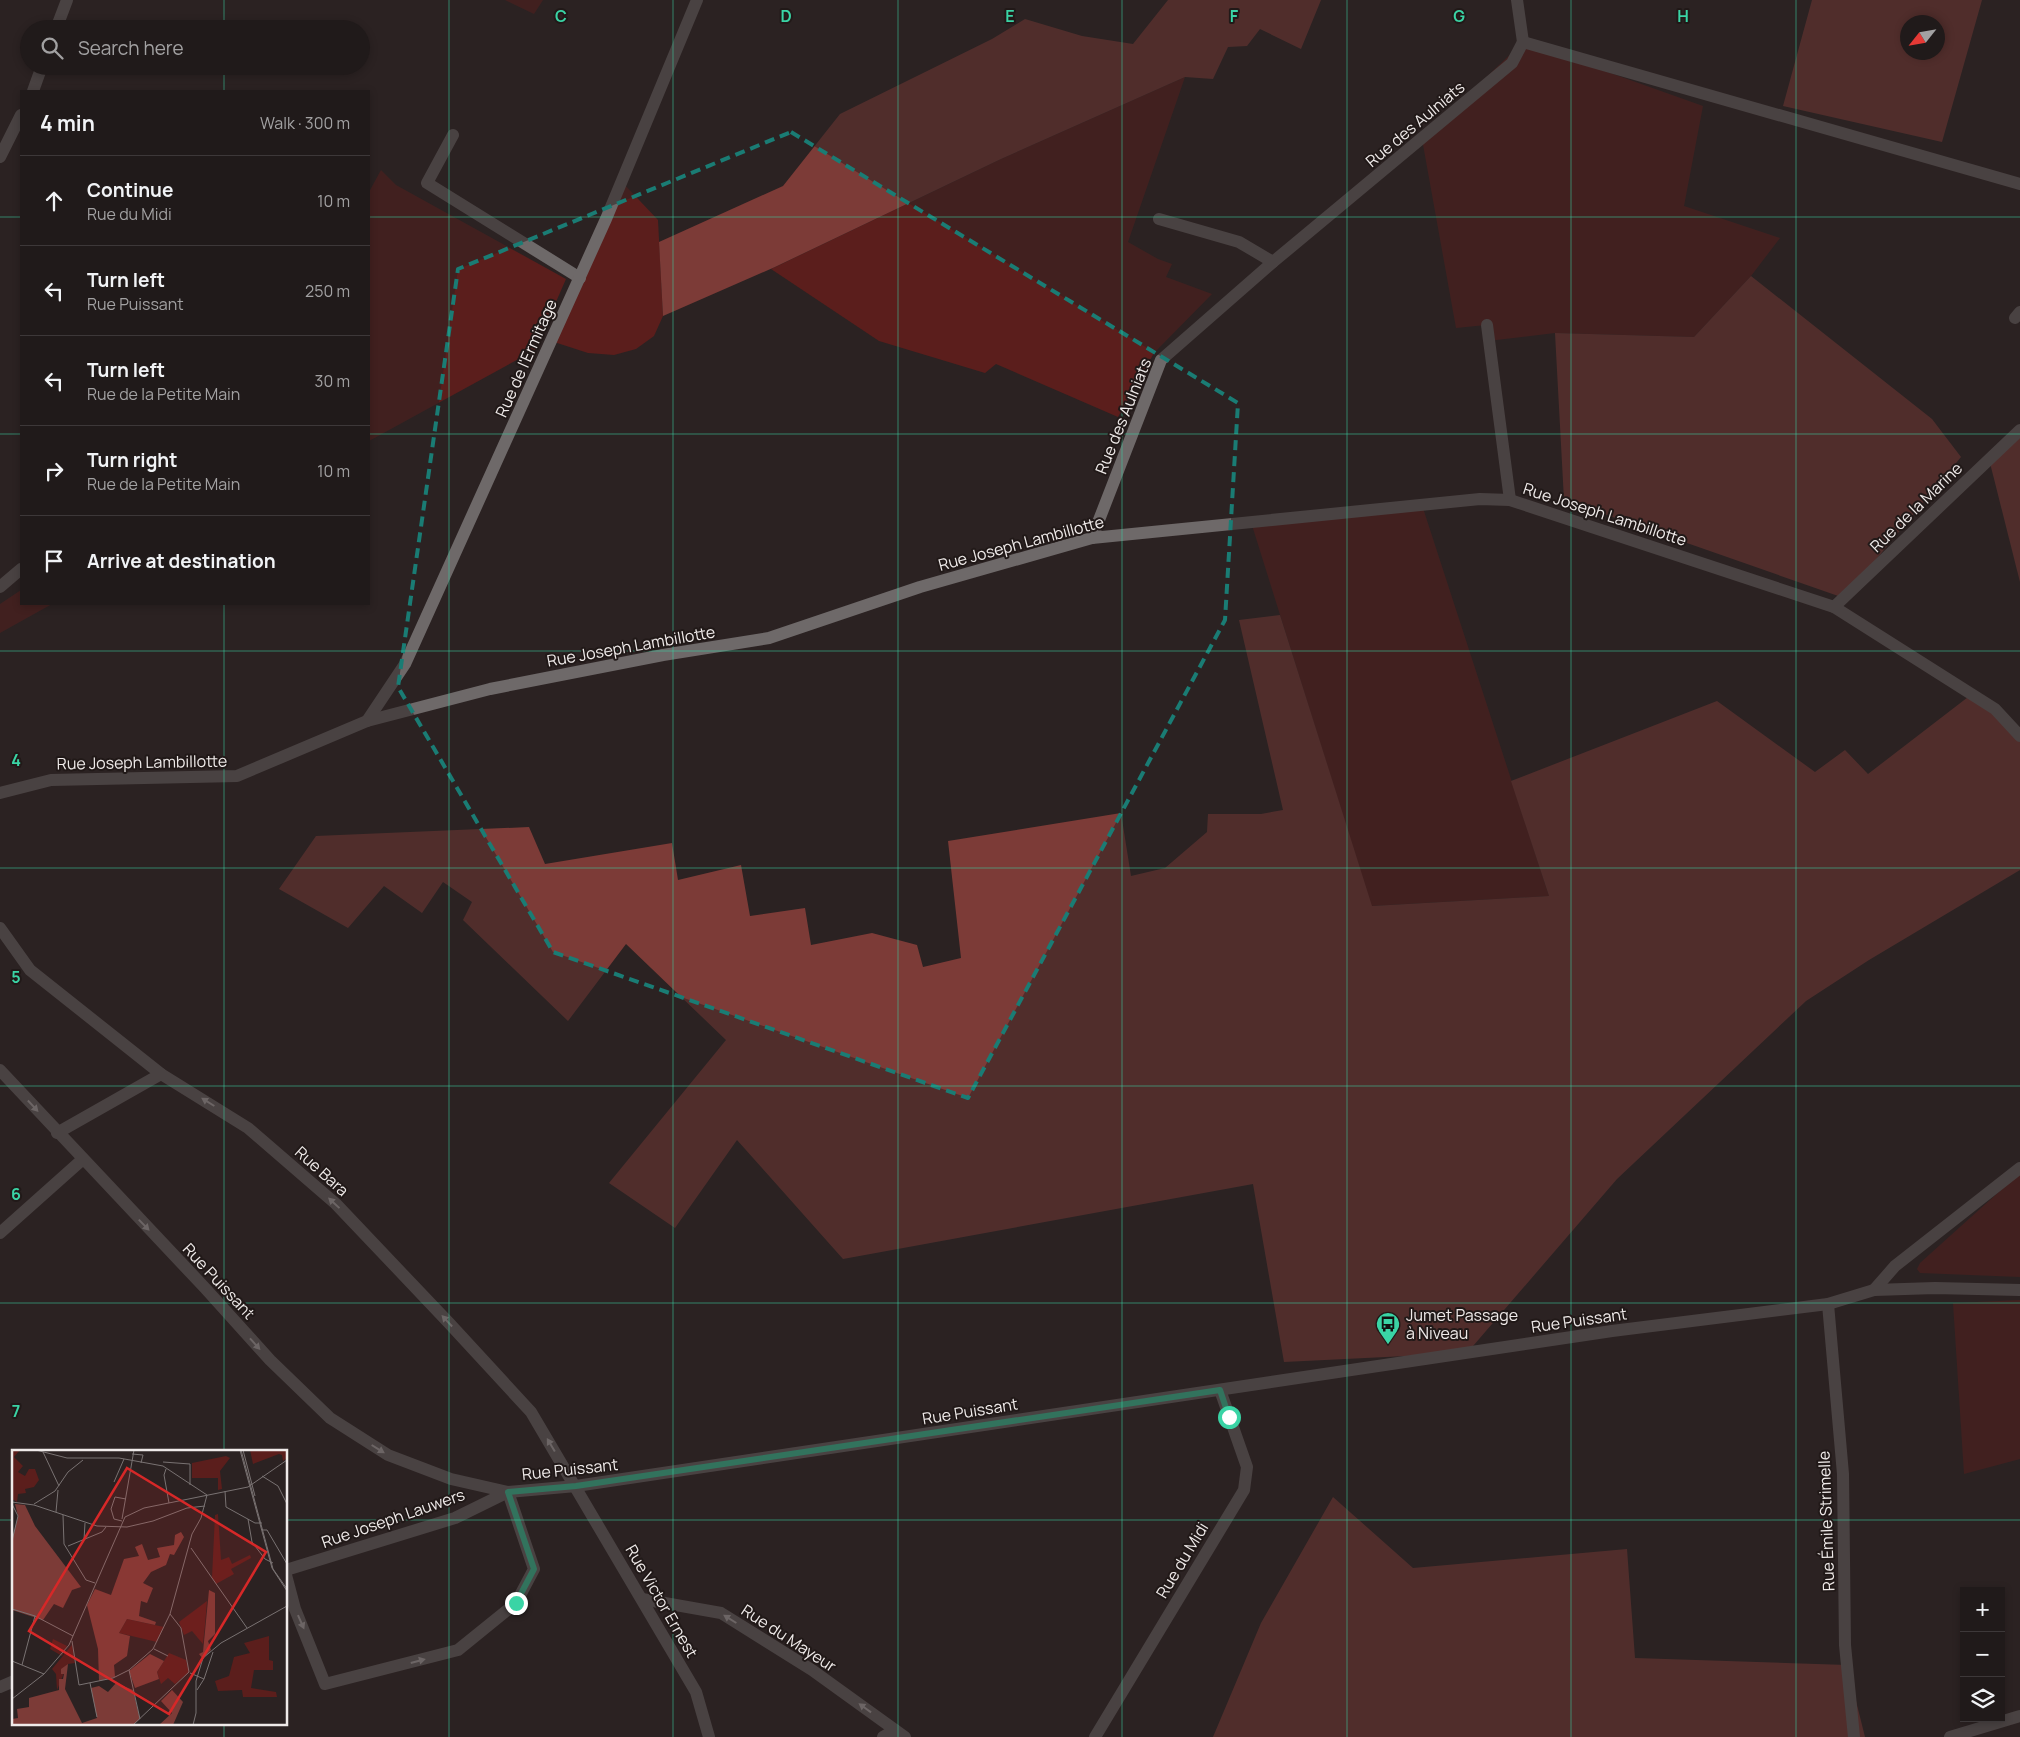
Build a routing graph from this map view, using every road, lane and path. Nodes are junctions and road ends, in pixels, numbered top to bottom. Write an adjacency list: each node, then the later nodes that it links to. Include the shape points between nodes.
1 (67, 0): 4 (street)
2 (697, 0): 14 (street, Rue de l'Ermitage)
3 (1517, 0): 5 (street)
4 (59, 20)
5 (1523, 42): 11 (street); 13 (street, Rue des Aulniats, via 1512,63)
6 (39, 75): 7 (street)
7 (33, 90)
8 (20, 117): 10 (street)
9 (453, 135): 14 (street, via 427,183)
10 (0, 157)
11 (2020, 184)
12 (1159, 220): 13 (street, via 1239,242)
13 (1273, 262): 18 (street, Rue des Aulniats, via 1161,360)
14 (580, 278): 22 (street, Rue de l'Ermitage, via 405,664)
15 (1487, 325): 17 (street)
16 (2020, 430): 21 (street, Rue de la Marine)
17 (1510, 500): 18 (street, Rue Joseph Lambillotte, via 1470,500); 21 (street, Rue Joseph Lambillotte)
18 (1092, 538): 22 (street, Rue Joseph Lambillotte, via 920,587 769,638 663,655 490,690)
19 (20, 570): 20 (street)
20 (0, 587)
21 (1834, 607): 23 (street, Rue Joseph Lambillotte, via 1995,709)
22 (367, 721): 24 (street, Rue Joseph Lambillotte, via 237,776 51,780)
23 (2020, 736)
24 (0, 793)
25 (0, 928): 27 (street, Rue Bara, via 30,970)
26 (0, 1070): 28 (street, Rue Puissant, one-way to 28)
27 (161, 1074): 28 (street); 36 (street, Rue Bara, one-way to 27, via 531,1412 336,1204 248,1128)
28 (57, 1133): 29 (street, Rue Puissant)
29 (83, 1159): 31 (street); 37 (street, Rue Puissant, one-way to 37, via 270,1360 330,1418 388,1455 451,1479)
30 (2020, 1168): 32 (street, via 1895,1266)
31 (0, 1233)
32 (1874, 1290): 33 (street, Rue Puissant); 34 (street, Rue Puissant)
33 (2020, 1290)
34 (1828, 1304): 35 (street, Rue Puissant, via 1612,1331); 48 (street, Rue Émile Strimelle, via 1842,1474 1845,1645)
35 (1220, 1390): 36 (street, Rue Puissant); 47 (street, Rue du Midi, via 1246,1467 1244,1490)
36 (576, 1486): 37 (street, Rue Puissant); 40 (street, Rue Victor Ernest)
37 (508, 1492): 38 (street, Rue Joseph Lauwers, via 456,1518); 39 (street, one-way to 37, via 325,1684 458,1650 516,1603 534,1569)
38 (288, 1569)
39 (288, 1583)
40 (642, 1599): 44 (street, Rue du Mayeur, one-way to 40, via 812,1670 721,1613); 45 (street, Rue Victor Ernest, via 696,1692)
41 (12, 1682): 42 (street)
42 (0, 1687)
43 (2020, 1716): 49 (street)
44 (900, 1734): 46 (street)
45 (709, 1737)
46 (883, 1737)
47 (1095, 1737)
48 (1854, 1737)
49 (1950, 1737)

